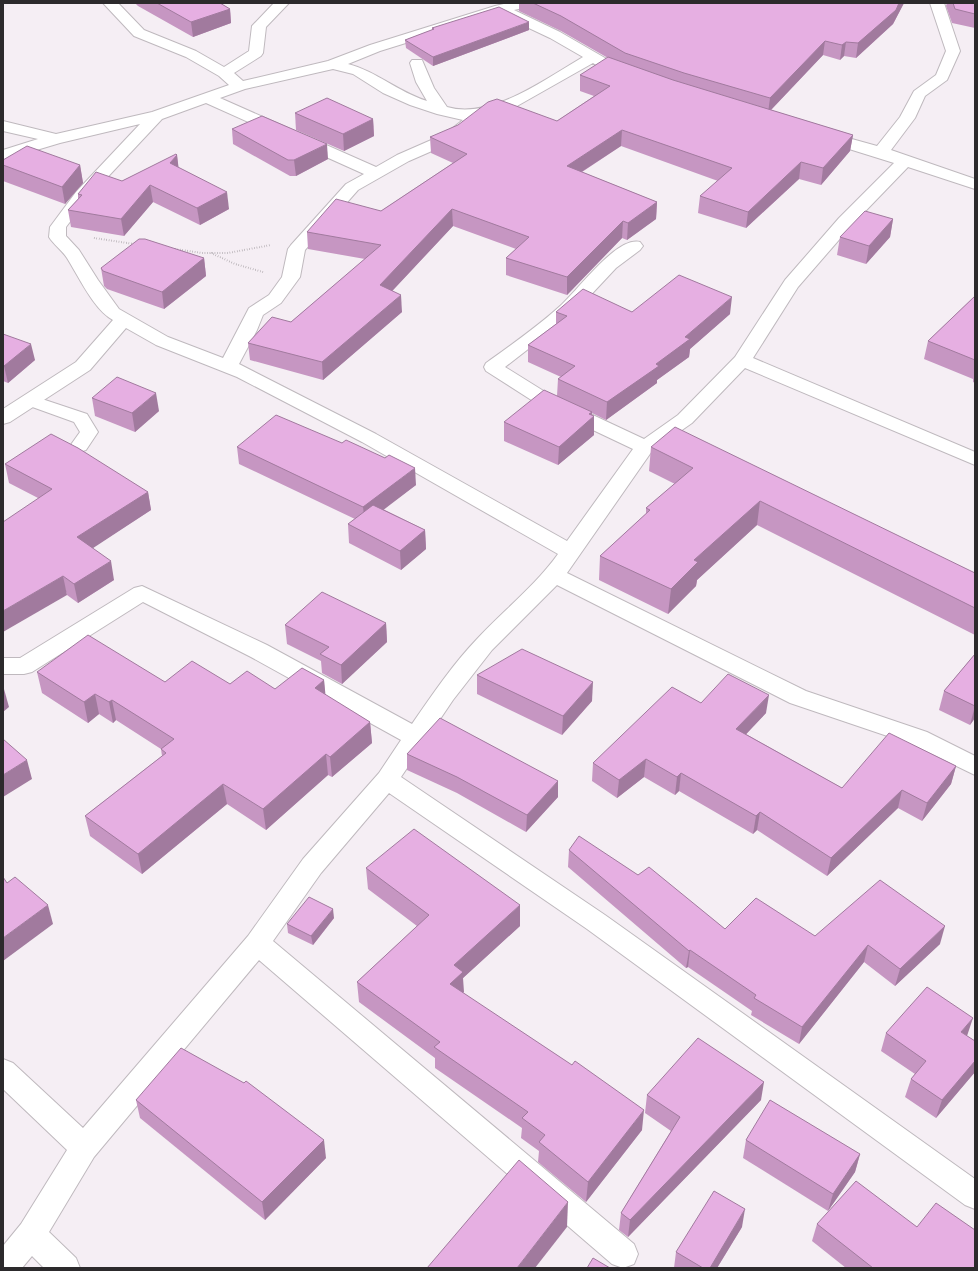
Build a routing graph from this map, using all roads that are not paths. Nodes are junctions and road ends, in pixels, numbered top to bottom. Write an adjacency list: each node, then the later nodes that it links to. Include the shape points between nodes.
1 (110, 3): 8 (street, via 139,33 190,54)
2 (282, 3): 8 (street, via 259,26 256,53)
3 (936, 3): 18 (street, via 952,51 942,77 919,94 907,118)
4 (513, 5): 5 (street, via 555,35); 7 (street, via 375,48)
5 (594, 57): 9 (street, via 619,72); 13 (street, via 505,107)
6 (417, 63): 12 (street, via 429,93)
7 (333, 64): 10 (street); 12 (street, via 358,72 388,90)
8 (224, 73): 10 (street)
9 (641, 79)
10 (240, 86): 11 (street)
11 (208, 98): 14 (street); 21 (street)
12 (442, 111): 13 (street)
13 (469, 114): 21 (street, via 471,121 451,137)
14 (157, 116): 17 (street); 24 (street, via 82,195 58,227 57,237 73,254 113,313)
15 (3, 126): 17 (street)
16 (812, 133): 18 (street)
17 (56, 139): 19 (street)
18 (881, 152): 20 (street)
19 (3, 155)
20 (905, 161): 22 (street); 25 (street, via 844,222 791,284)
21 (376, 173): 26 (street, via 352,187 297,249 291,277 275,299 255,312)
22 (975, 184)
23 (634, 246): 30 (street, via 610,264 566,311 493,367 543,399)
24 (124, 319): 26 (street, via 162,341); 27 (street, via 83,366)
25 (742, 360): 30 (street, via 685,419); 31 (street)
26 (228, 367): 32 (street, via 369,438)
27 (30, 400): 28 (street); 29 (lane, via 81,418 89,432)
28 (3, 418)
29 (79, 446)
30 (645, 447): 32 (street)
31 (975, 460)
32 (570, 552): 33 (street)
33 (554, 575): 35 (street, via 484,645 445,694); 36 (street, via 798,697 919,738)
34 (3, 666): 35 (street, via 24,666 142,593 259,651)
35 (416, 737): 37 (street)
36 (975, 766)
37 (387, 779): 38 (street, via 312,866); 41 (street, via 596,922)
38 (257, 943): 40 (street); 43 (street)
39 (3, 1071): 40 (street)
40 (84, 1148): 42 (street)
41 (975, 1196)
42 (31, 1234): 44 (street); 45 (street)
43 (623, 1254)
44 (4, 1268)
45 (65, 1268)

